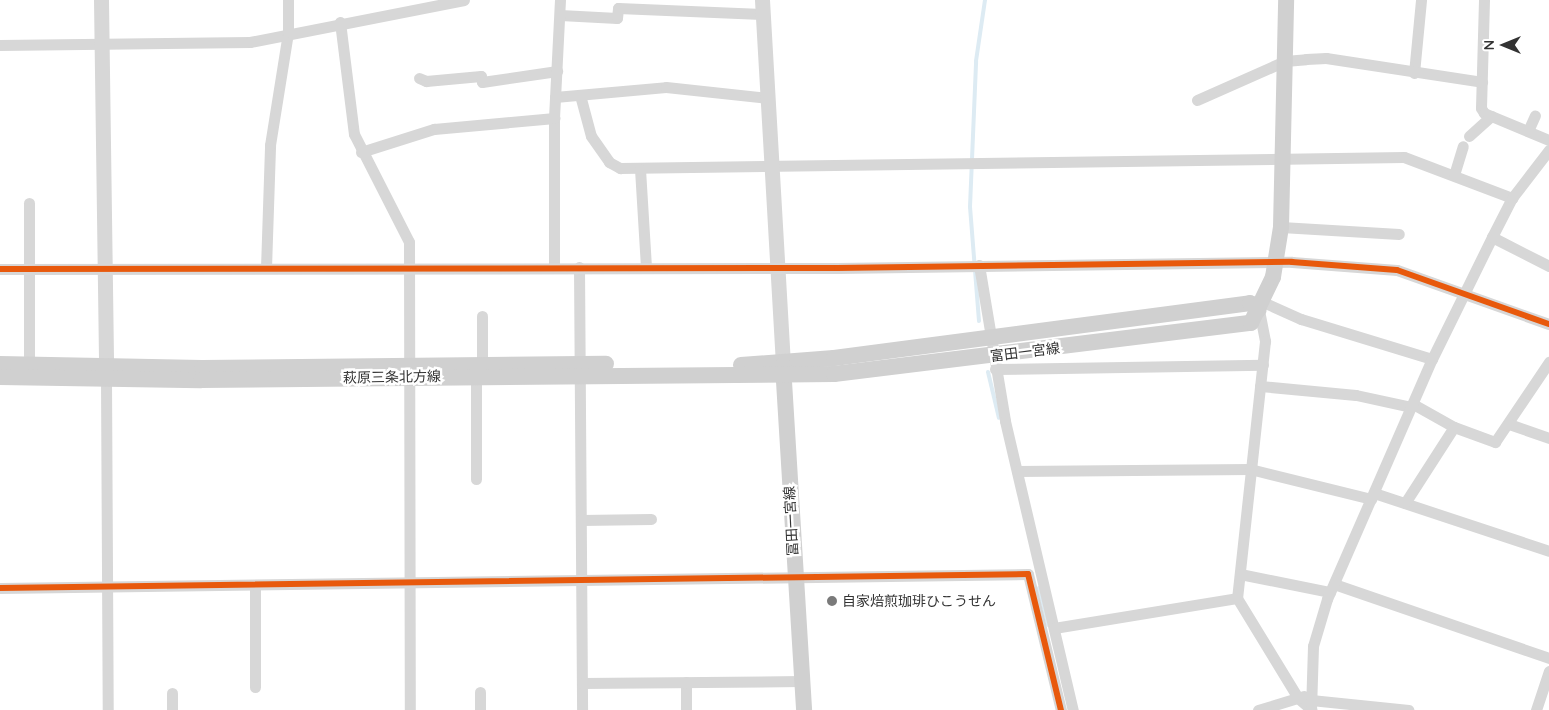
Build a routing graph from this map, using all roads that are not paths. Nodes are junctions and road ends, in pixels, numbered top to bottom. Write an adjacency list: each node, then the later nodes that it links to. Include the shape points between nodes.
1 (101, 0): 12 (street)
2 (288, 0): 11 (street)
3 (464, 0): 10 (street)
4 (560, 0): 9 (street)
5 (1286, 0): 14 (main road, 富田一宮線)
6 (1421, 0): 16 (street)
7 (1484, 0): 18 (street)
8 (762, 7): 9 (street, via 618,8 617,18); 21 (street)
9 (560, 15): 15 (street)
10 (340, 22): 11 (street); 31 (street, via 354,134)
11 (288, 32): 12 (street, via 250,42); 48 (street, via 270,145)
12 (102, 44): 13 (street); 52 (street)
13 (0, 45)
14 (1285, 61): 16 (street, via 1326,58); 22 (street); 32 (main road, 富田一宮線)
15 (557, 71): 17 (street, via 482,82 481,76 426,81); 20 (street)
16 (1414, 73): 18 (street)
17 (419, 78)
18 (1482, 82): 23 (street, via 1481,108)
19 (580, 95): 20 (street); 21 (street, via 666,87); 34 (street, via 586,121 598,149 620,168)
20 (555, 96): 25 (street)
21 (767, 98): 33 (street)
22 (1197, 100)
23 (1491, 116): 26 (street); 27 (street)
24 (1535, 116): 26 (street)
25 (554, 118): 31 (street, via 434,129); 46 (street)
26 (1528, 131): 28 (street)
27 (1469, 136)
28 (1549, 140)
29 (1463, 146): 35 (street)
30 (1549, 150): 36 (street)
31 (361, 152): 45 (street, via 409,242)
32 (1282, 158): 33 (street); 35 (street, via 1404,157); 38 (main road, 富田一宮線)
33 (771, 167): 34 (street); 42 (street)
34 (640, 169): 49 (street)
35 (1454, 175): 36 (street)
36 (1512, 198): 40 (street)
37 (29, 203): 51 (street)
38 (1280, 226): 39 (street); 41 (main road, 富田一宮線)
39 (1399, 234)
40 (1492, 237): 44 (street); 53 (street)
41 (1274, 262): 43 (street); 53 (street, via 1398,270); 54 (main road, 富田一宮線, via 1273,277)
42 (778, 265): 43 (street); 49 (street); 64 (street)
43 (975, 265): 57 (street)
44 (1549, 266)
45 (408, 267): 46 (street); 48 (street); 66 (street)
46 (554, 267): 47 (street)
47 (579, 267): 49 (street); 65 (street)
48 (266, 268): 52 (street)
49 (646, 268)
50 (0, 269): 51 (street)
51 (29, 269): 52 (street); 62 (street)
52 (105, 271): 68 (street)
53 (1467, 292): 56 (street); 58 (street)
54 (1261, 306): 57 (main road, 富田一宮線, via 1250,303); 58 (street); 59 (main road, 富田一宮線, via 1251,324); 63 (street, via 1265,341)
55 (482, 316): 67 (street)
56 (1549, 324)
57 (990, 338): 59 (street); 64 (main road, 富田一宮線)
58 (1432, 359): 71 (street)
59 (993, 362): 63 (street); 64 (main road, 富田一宮線, via 891,369); 76 (street)
60 (1549, 362): 72 (street)
61 (0, 364): 62 (main road, 萩原三条北方線)
62 (29, 365): 68 (main road, 萩原三条北方線)
63 (1263, 365): 70 (street)
64 (783, 369): 65 (main road, 萩原三条北方線); 84 (main road, 冨田一宮線)
65 (580, 370): 67 (main road, 萩原三条北方線); 81 (street)
66 (407, 371): 67 (main road, 萩原三条北方線); 68 (main road, 萩原三条北方線); 86 (street)
67 (479, 371): 77 (street)
68 (106, 373): 69 (main road, 萩原三条北方線); 88 (street)
69 (0, 377)
70 (1260, 386): 71 (street, via 1356,395); 75 (street)
71 (1412, 405): 73 (street); 78 (street)
72 (1509, 424): 73 (street, via 1495,442); 74 (street)
73 (1454, 427): 79 (street)
74 (1549, 438)
75 (1250, 469): 76 (street); 78 (street); 83 (street)
76 (1017, 470): 92 (street)
77 (476, 479)
78 (1372, 496): 79 (street); 90 (street)
79 (1405, 503): 82 (street)
80 (651, 519): 81 (street)
81 (581, 520): 85 (street)
82 (1549, 551)
83 (1240, 574): 90 (street); 91 (street)
84 (795, 578): 85 (street); 95 (main road, 冨田一宮線); 110 (street, via 1028,574)
85 (581, 580): 86 (street); 96 (street)
86 (409, 584): 87 (street); 105 (street)
87 (255, 585): 88 (street); 98 (street)
88 (107, 587): 89 (street); 103 (street)
89 (0, 588)
90 (1332, 588): 93 (street); 102 (street, via 1312,646)
91 (1238, 598): 92 (street); 101 (street)
92 (1054, 628): 111 (street)
93 (1549, 658)
94 (1549, 670): 114 (street)
95 (802, 681): 97 (street); 109 (main road, 冨田一宮線)
96 (582, 682): 97 (street); 107 (street)
97 (686, 682): 108 (street)
98 (255, 687)
99 (172, 692): 104 (street)
100 (480, 692): 106 (street)
101 (1298, 698): 102 (street); 112 (street)
102 (1312, 705): 113 (street)
103 (108, 710)
104 (172, 710)
105 (410, 710)
106 (480, 710)
107 (582, 710)
108 (686, 710)
109 (804, 710)
110 (1061, 710)
111 (1072, 710)
112 (1258, 710)
113 (1408, 710)
114 (1536, 710)

